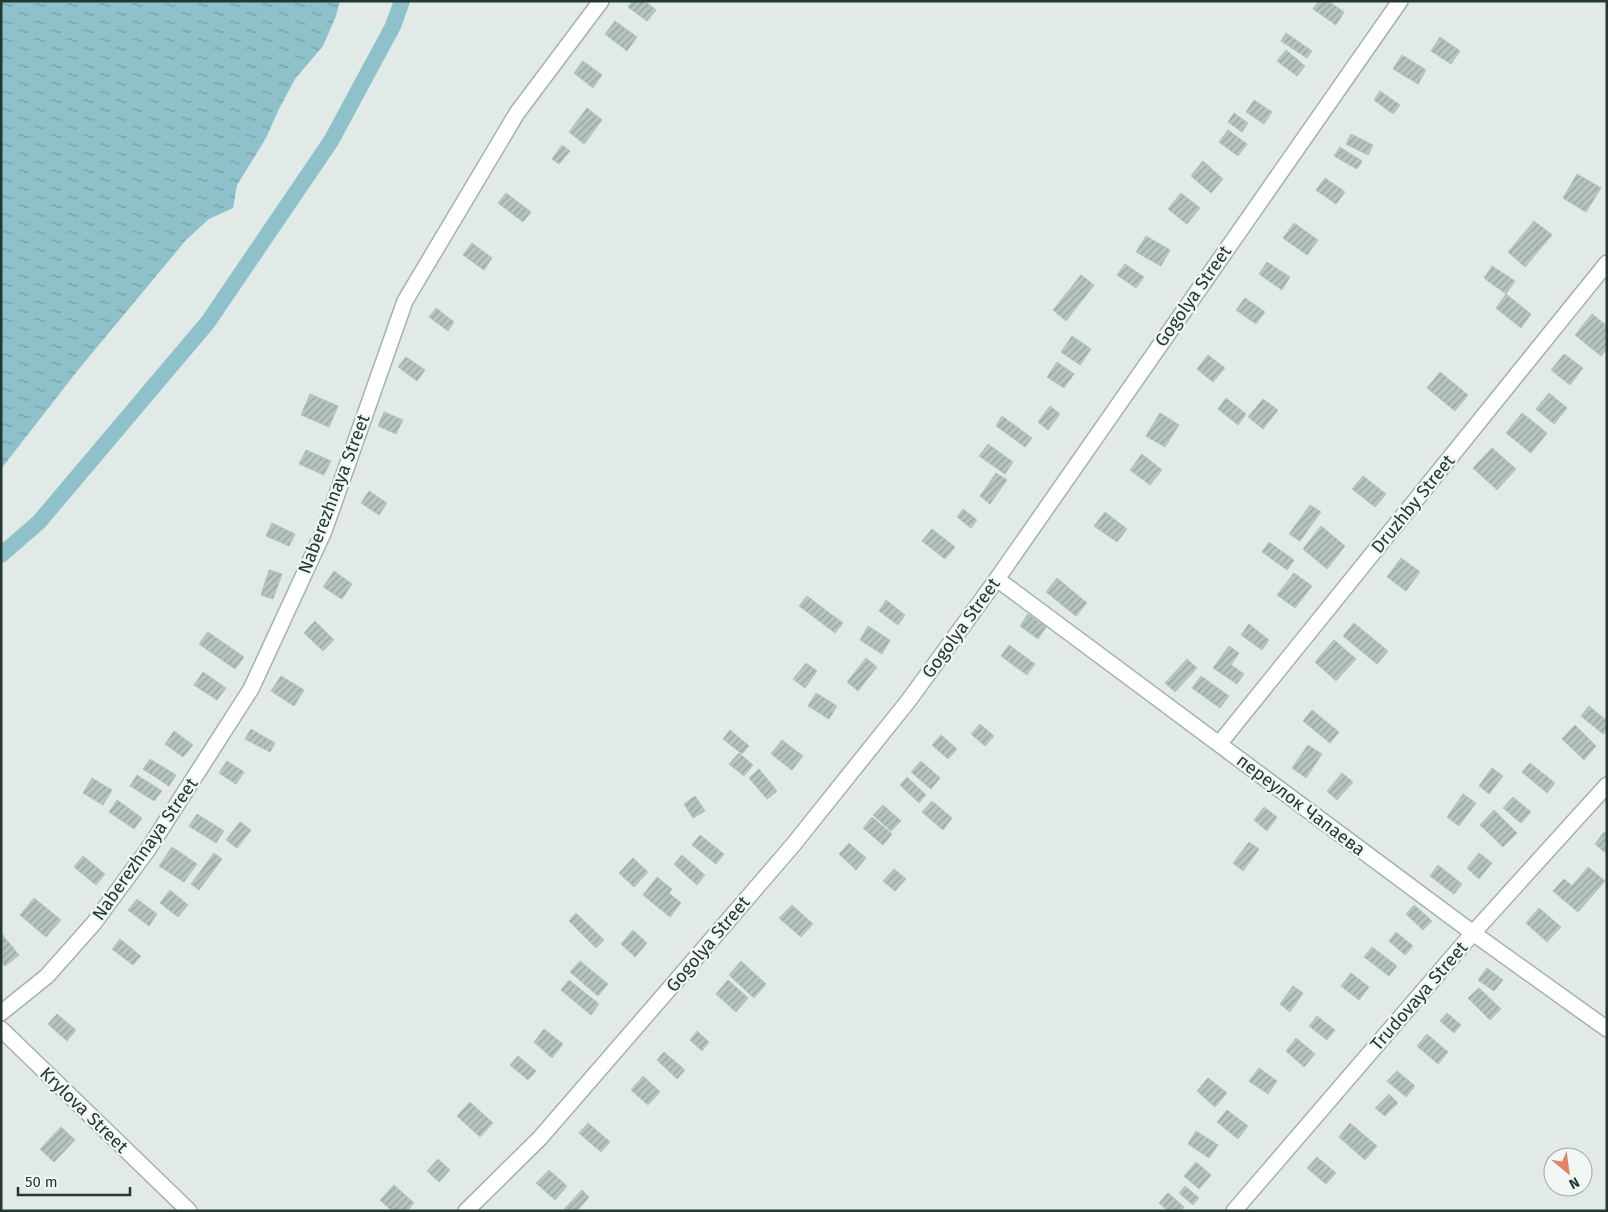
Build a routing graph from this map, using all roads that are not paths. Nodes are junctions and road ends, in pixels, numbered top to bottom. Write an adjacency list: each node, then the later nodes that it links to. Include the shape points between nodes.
1 (602, 1): 8 (street, Naberezhnaya Street, via 516,113 405,301 324,531 251,689 149,848 94,923 46,976)
2 (1400, 1): 4 (street, Gogolya Street)
3 (1607, 263): 5 (street, Druzhby Street)
4 (997, 579): 5 (street, переулок Чапаева); 12 (street, Gogolya Street, via 909,700 793,845 540,1138)
5 (1219, 744): 7 (street, переулок Чапаева)
6 (1607, 785): 7 (street, Trudovaya Street)
7 (1473, 933): 10 (street, переулок Чапаева); 13 (street, Trudovaya Street)
8 (1, 1013)
9 (1, 1029): 11 (street, Krylova Street)
10 (1607, 1029)
11 (189, 1211)
12 (466, 1211)
13 (1234, 1211)

